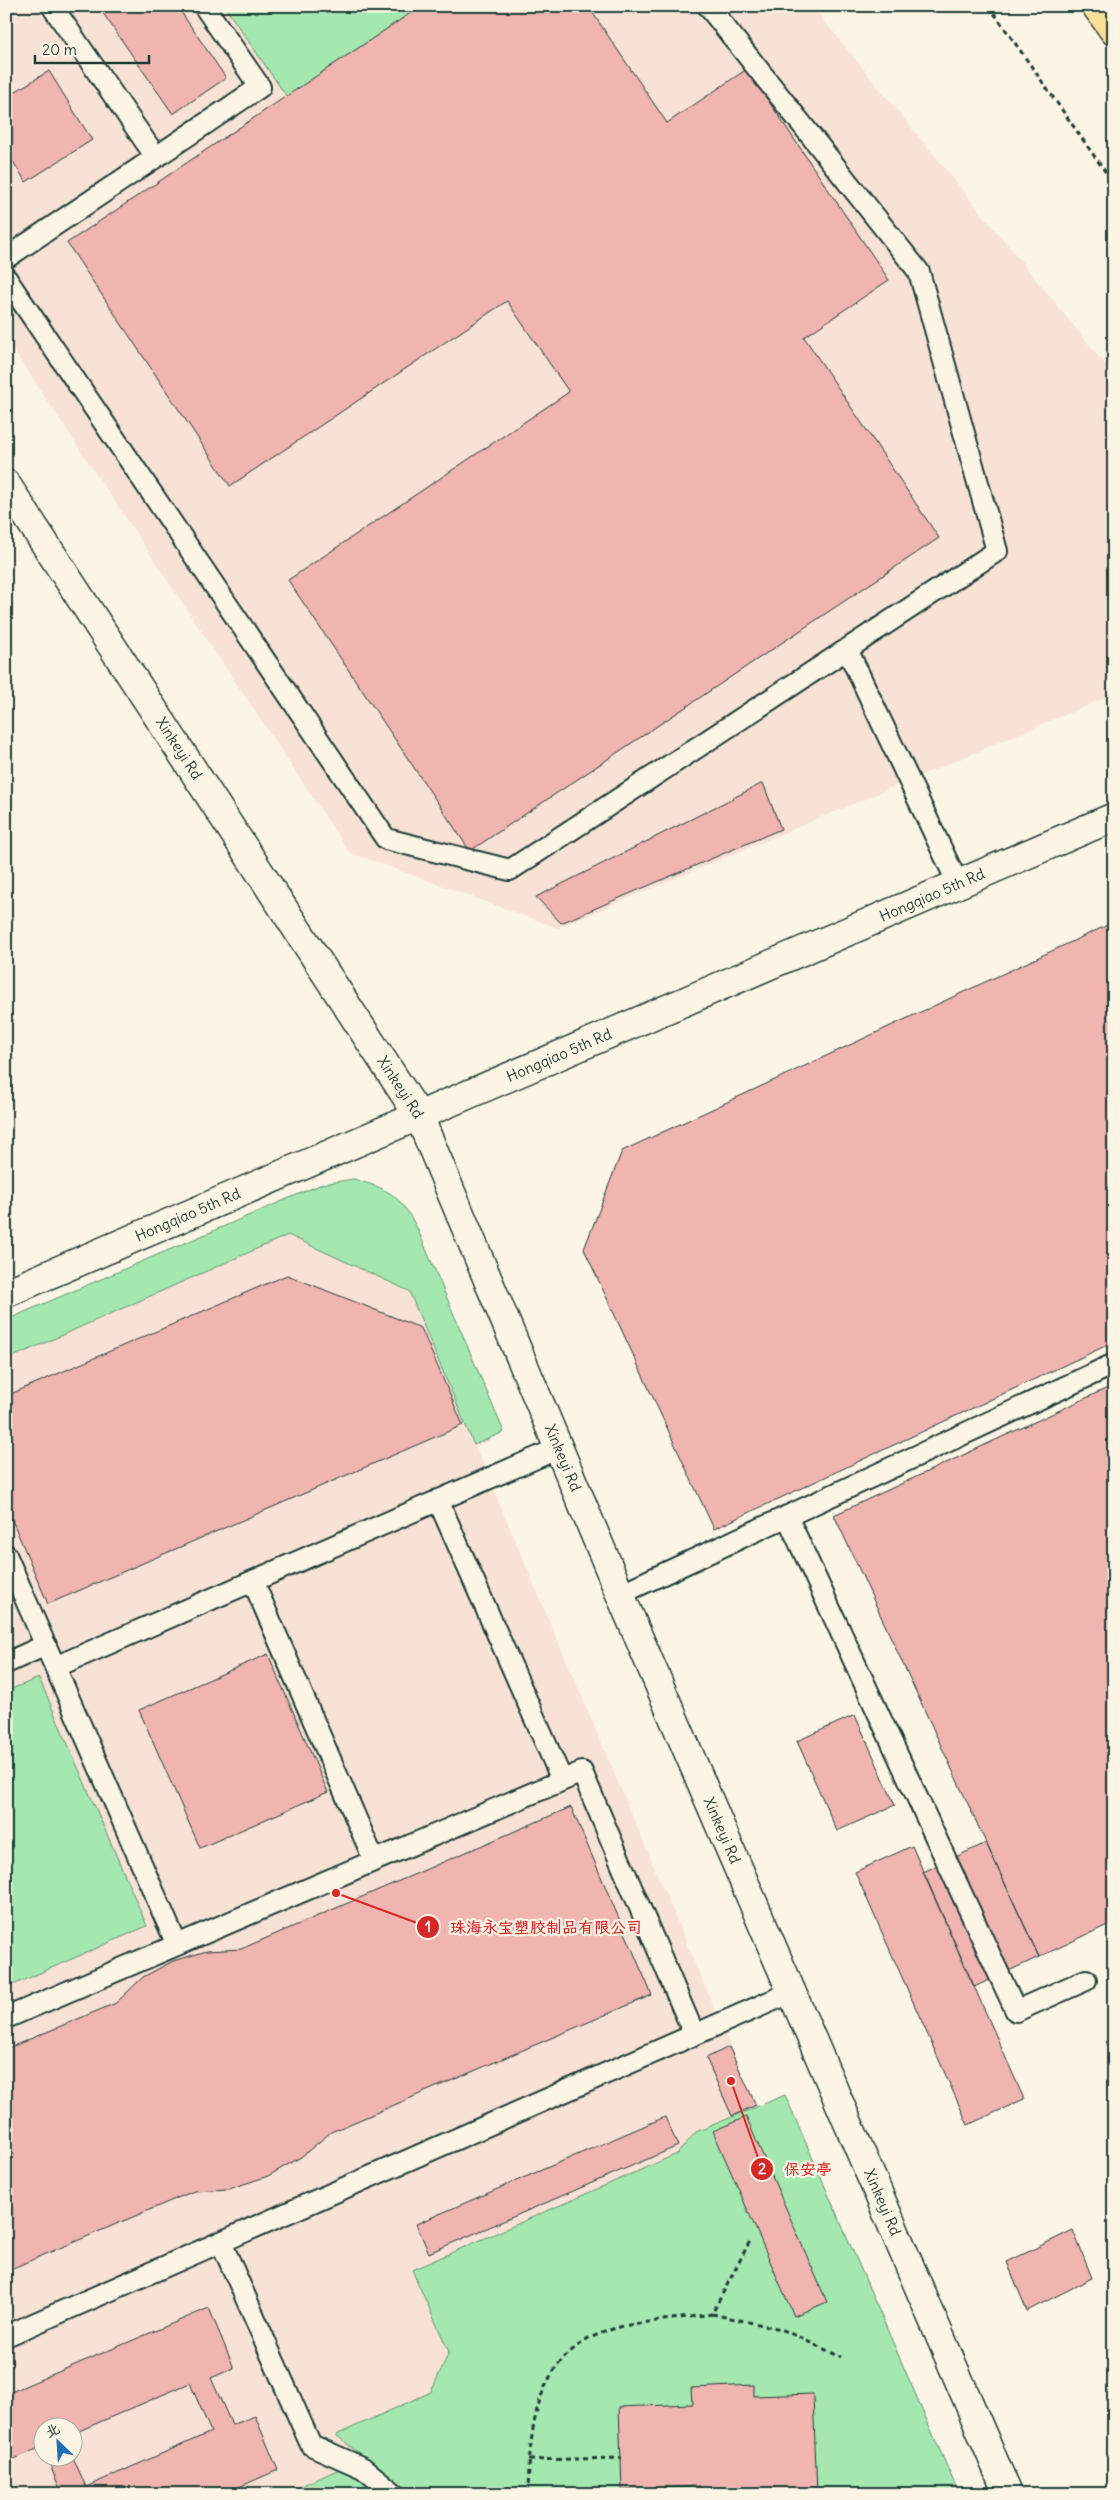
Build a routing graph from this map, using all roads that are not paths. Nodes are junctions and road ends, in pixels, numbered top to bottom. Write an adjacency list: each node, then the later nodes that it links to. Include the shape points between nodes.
1 (52, 6): 6 (lane)
2 (204, 6): 6 (lane, via 260,87)
3 (708, 6): 10 (lane, via 919,272 997,551)
4 (1096, 6): 5 (main road)
5 (1114, 31)
6 (156, 158): 7 (lane)
7 (6, 258)
8 (6, 278): 10 (lane, via 386,839 510,870)
9 (6, 484): 13 (street, Xinkeyi Rd)
10 (848, 649): 12 (lane)
11 (1114, 818): 12 (street, Hongqiao 5th Rd)
12 (958, 884): 13 (street, Hongqiao 5th Rd)
13 (418, 1116): 14 (street, Hongqiao 5th Rd); 16 (street, Xinkeyi Rd)
14 (6, 1293)
15 (1114, 1364): 18 (lane)
16 (559, 1448): 17 (lane); 21 (street, Xinkeyi Rd)
17 (438, 1500): 20 (lane); 25 (lane)
18 (787, 1516): 21 (lane); 28 (lane, via 1016,2011)
19 (6, 1555): 22 (lane)
20 (253, 1581): 24 (lane); 26 (lane)
21 (620, 1594): 29 (street, Xinkeyi Rd)
22 (46, 1645): 23 (lane); 24 (lane)
23 (6, 1663)
24 (55, 1667): 27 (lane)
25 (562, 1780): 26 (lane); 31 (lane, via 582,1772)
26 (374, 1860): 27 (lane)
27 (177, 1945): 30 (lane)
28 (1086, 1980)
29 (792, 1992): 31 (lane); 35 (street, Xinkeyi Rd)
30 (6, 2018)
31 (694, 2034): 32 (lane)
32 (222, 2242): 33 (lane); 34 (lane, via 311,2445 362,2468)
33 (6, 2336)
34 (395, 2494)
35 (1008, 2494)

